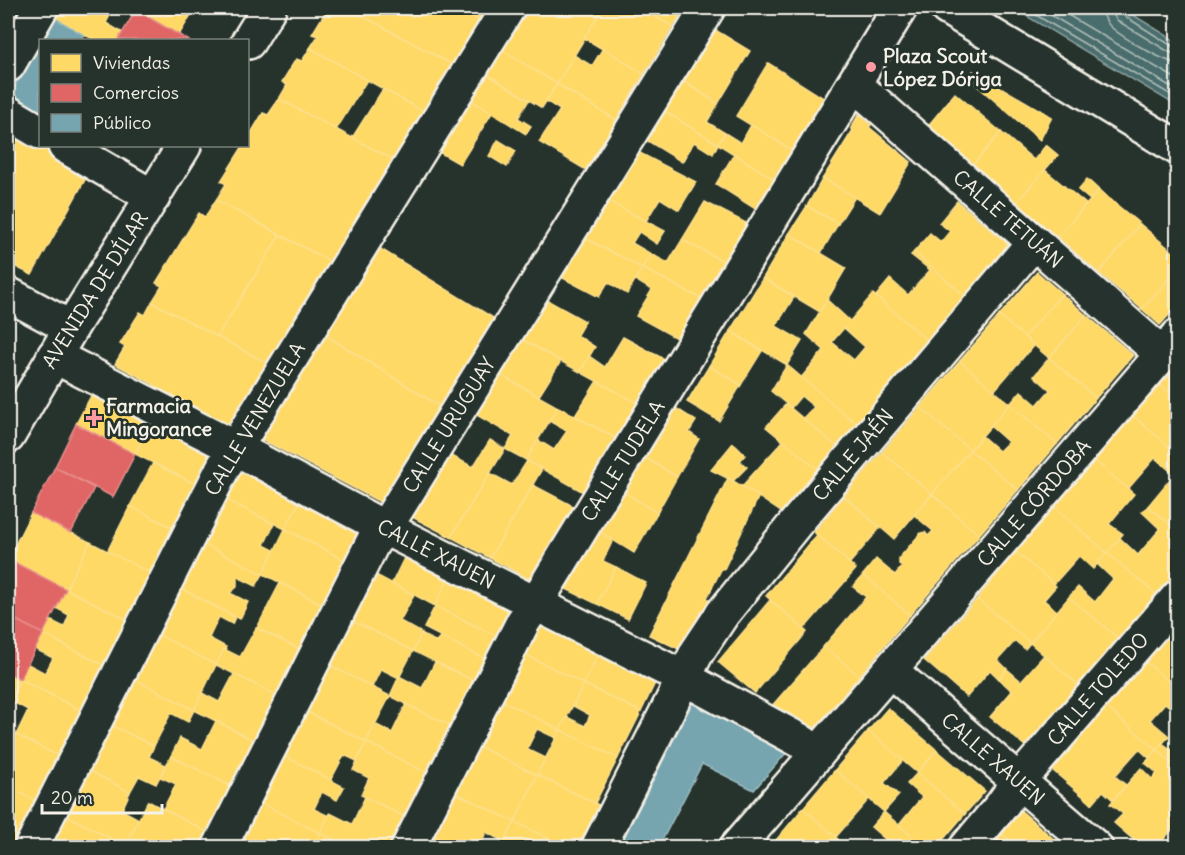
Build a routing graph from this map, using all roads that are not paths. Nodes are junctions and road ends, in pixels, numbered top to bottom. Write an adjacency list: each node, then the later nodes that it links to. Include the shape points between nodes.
1 (41, 8): 8 (street)
2 (269, 8): 7 (street)
3 (508, 8): 22 (street, CALLE VENEZUELA)
4 (900, 8): 9 (street)
5 (947, 8): 14 (street)
6 (705, 12): 23 (street, CALLE URUGUAY)
7 (249, 40)
8 (8, 65)
9 (854, 84): 16 (street, CALLE TETUÁN); 25 (street, CALLE TUDELA)
10 (8, 113): 11 (street)
11 (39, 131)
12 (67, 147): 15 (street)
13 (183, 147): 15 (street, AVENIDA DE DÍLAR)
14 (1178, 148)
15 (153, 197): 18 (street, AVENIDA DE DÍLAR)
16 (1034, 242): 19 (street, CALLE TETUÁN); 27 (street, CALLE JAÉN, via 730,604)
17 (8, 294): 18 (street)
18 (71, 328): 20 (street, AVENIDA DE DÍLAR)
19 (1170, 345): 26 (street, CALLE CÓRDOBA)
20 (54, 356): 21 (street, AVENIDA DE DÍLAR); 22 (street, CALLE XAUEN)
21 (8, 436)
22 (235, 448): 23 (street, CALLE XAUEN); 30 (street, CALLE VENEZUELA)
23 (385, 528): 25 (street, CALLE XAUEN); 31 (street, CALLE URUGUAY, via 373,542)
24 (1178, 597): 29 (street, CALLE TOLEDO)
25 (536, 604): 27 (street, CALLE XAUEN); 32 (street, CALLE TUDELA, via 523,622)
26 (890, 670): 28 (street, CALLE CÓRDOBA); 29 (street, CALLE XAUEN)
27 (684, 678): 28 (street, CALLE XAUEN); 33 (street, CALLE JAÉN)
28 (818, 753): 34 (street, CALLE CÓRDOBA)
29 (1019, 781): 35 (street, CALLE TOLEDO); 36 (street, CALLE XAUEN)
30 (31, 848)
31 (219, 848)
32 (408, 848)
33 (598, 848)
34 (736, 848)
35 (966, 848)
36 (1096, 848)

